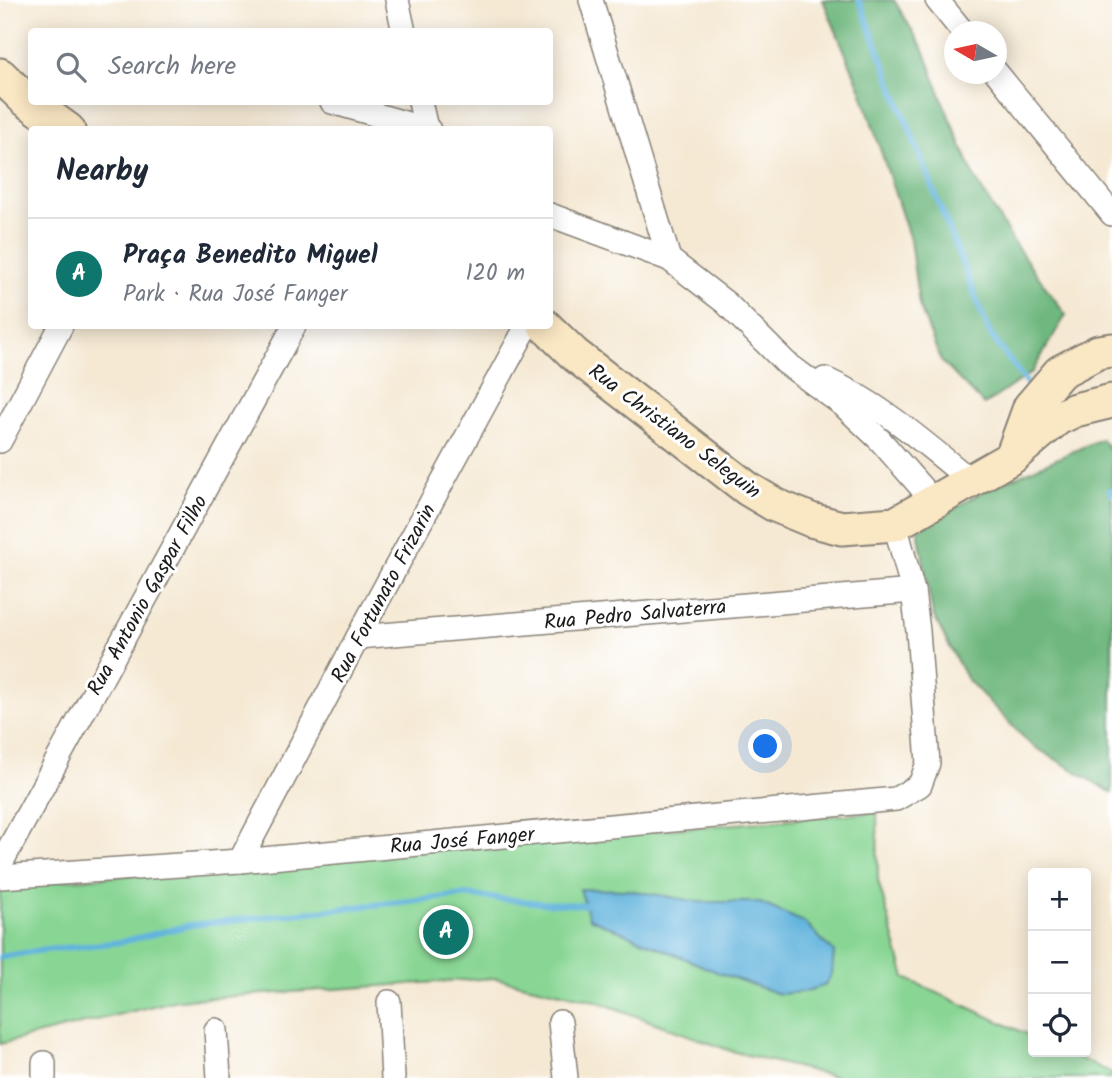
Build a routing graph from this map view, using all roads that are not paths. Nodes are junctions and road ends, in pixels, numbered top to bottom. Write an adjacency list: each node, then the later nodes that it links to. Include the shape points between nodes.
1 (397, 0): 5 (street)
2 (591, 0): 17 (street)
3 (937, 0): 4 (street)
4 (954, 21)
5 (403, 28)
6 (0, 75): 8 (main road)
7 (1006, 84): 15 (street)
8 (28, 101)
9 (33, 105): 12 (main road)
10 (343, 105): 13 (street)
11 (421, 105): 14 (street)
12 (62, 126)
13 (417, 126)
14 (427, 126)
15 (1112, 214)
16 (553, 216): 17 (street)
17 (669, 259): 23 (street, via 726,303)
18 (59, 329): 27 (street)
19 (292, 329): 35 (street, Rua Antonio Gaspar Filho)
20 (525, 329): 33 (street, Rua Fortunato Frizarin)
21 (548, 329): 31 (main road, Rua Christiano Seleguin, via 575,355 775,505 842,528)
22 (1112, 350): 24 (main road, via 1098,352)
23 (786, 363): 29 (street, via 852,391); 30 (street, via 880,439)
24 (1060, 372): 26 (main road, via 1060,393); 28 (main road, via 1030,407)
25 (1112, 401): 26 (main road, Rua Christiano Seleguin)
26 (1075, 410): 28 (main road, Rua Christiano Seleguin, via 1058,418)
27 (0, 441)
28 (1012, 457): 29 (main road, Rua Christiano Seleguin)
29 (970, 480): 30 (main road, Rua Christiano Seleguin)
30 (934, 502): 31 (main road, Rua Christiano Seleguin)
31 (895, 524): 32 (street)
32 (913, 591): 33 (street, Rua Pedro Salvaterra); 34 (street, Rua José Fanger, via 928,763 920,785 896,799)
33 (358, 637): 34 (street, Rua Fortunato Frizarin)
34 (240, 861): 36 (street, Rua José Fanger)
35 (0, 865)
36 (0, 877)
37 (389, 1002): 41 (street)
38 (560, 1022): 42 (street)
39 (216, 1030): 40 (street)
40 (219, 1078)
41 (393, 1078)
42 (565, 1078)

